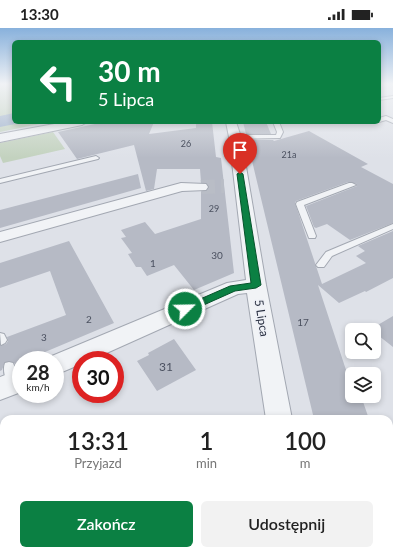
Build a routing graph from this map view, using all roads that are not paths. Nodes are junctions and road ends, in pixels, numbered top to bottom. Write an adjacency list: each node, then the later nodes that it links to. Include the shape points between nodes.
1 (381, 119): 2 (lane, via 386,118)
2 (393, 121)
3 (72, 124): 6 (street)
4 (277, 124): 5 (lane, via 280,132 278,137)
5 (233, 130): 17 (street, 5 Lipca, via 236,186)
6 (0, 138)
7 (96, 158): 8 (lane)
8 (0, 181)
9 (352, 185): 13 (lane, via 300,204)
10 (201, 187): 11 (street, via 181,187)
11 (75, 216): 14 (street); 15 (street, via 74,224 67,230)
12 (393, 226): 16 (lane, via 329,254)
13 (312, 236)
14 (0, 237)
15 (0, 250)
16 (321, 265)
17 (256, 285): 18 (street, via 234,288); 19 (street, 5 Lipca)
18 (64, 361)
19 (278, 415)

